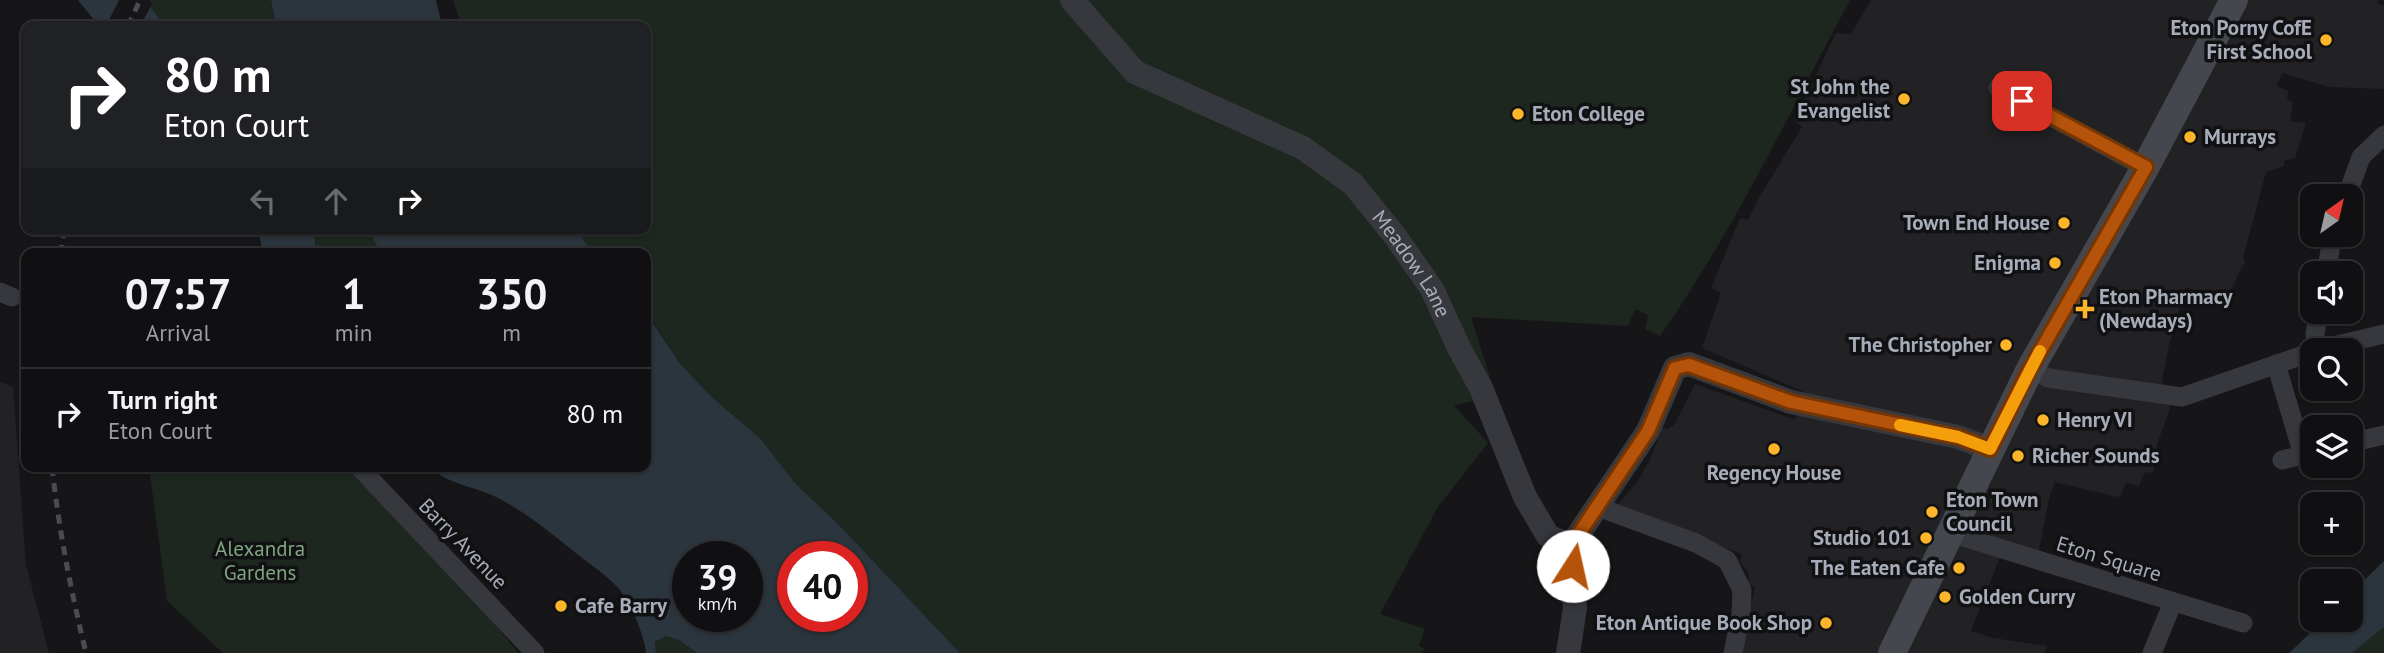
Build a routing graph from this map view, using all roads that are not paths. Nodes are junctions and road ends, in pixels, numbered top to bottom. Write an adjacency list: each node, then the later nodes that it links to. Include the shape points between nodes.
1 (1072, 0): 21 (street, Meadow Lane, via 1135,72 1303,148 1353,184 1432,289 1481,388 1525,497 1548,536)
2 (2234, 0): 5 (main road)
3 (1998, 88): 5 (street)
4 (2384, 135): 6 (street, via 2361,157)
5 (2146, 167): 11 (main road)
6 (2351, 184)
7 (2384, 334): 8 (street)
8 (2363, 339)
9 (2300, 356): 10 (street)
10 (2276, 364): 11 (street, via 2182,397 2048,378); 12 (street)
11 (2030, 369): 15 (main road)
12 (2300, 434)
13 (2384, 435): 14 (street)
14 (2363, 440)
15 (1990, 449): 19 (street, via 1958,437 1791,402 1689,365 1675,368 1648,431); 20 (main road)
16 (2300, 456): 17 (street)
17 (2282, 460)
18 (364, 472): 24 (street, Barry Avenue)
19 (1599, 504): 21 (street); 26 (street, via 1727,560 1742,590)
20 (1950, 533): 22 (street, Eton Square); 27 (main road)
21 (1572, 544): 25 (street, via 1575,608)
22 (2174, 602): 23 (street, Eton Square); 28 (street, Eton Square)
23 (2243, 623)
24 (535, 653)
25 (1568, 653)
26 (1733, 653)
27 (1892, 653)
28 (2152, 653)

